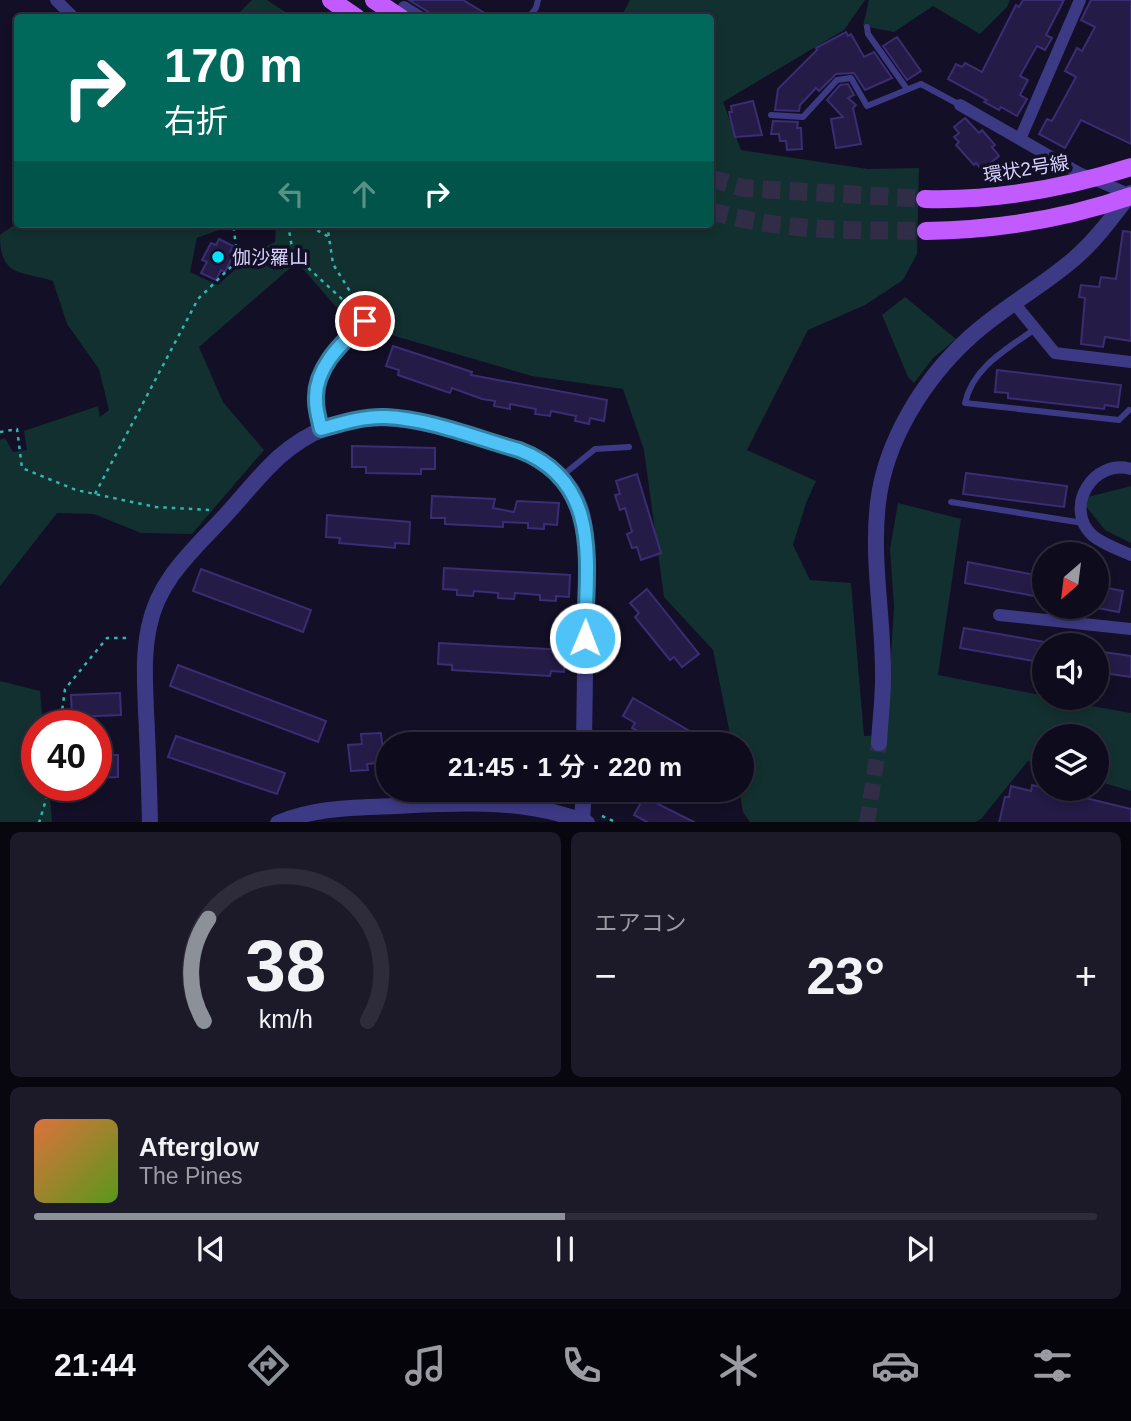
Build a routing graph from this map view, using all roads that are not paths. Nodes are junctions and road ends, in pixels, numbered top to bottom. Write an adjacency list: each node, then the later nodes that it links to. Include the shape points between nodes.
1 (55, 0): 6 (street)
2 (331, 0): 7 (main road)
3 (373, 0): 5 (main road)
4 (1080, 0): 12 (street)
5 (403, 8)
6 (70, 14)
7 (351, 14)
8 (867, 27): 9 (lane)
9 (907, 89): 10 (lane, via 921,84); 11 (lane, via 867,106 851,78 837,80 803,117)
10 (960, 105): 12 (street)
11 (771, 115)
12 (1020, 139): 14 (street, via 1079,173)
13 (1131, 167): 15 (main road, 環状2号線, bridge, via 1005,196)
14 (1131, 195): 16 (main road, bridge, via 1027,222); 17 (street, via 1076,257)
15 (925, 199)
16 (926, 231)
17 (1014, 303): 19 (street); 32 (street, via 969,337 942,366 902,428 888,463 878,502 876,549 883,678)
18 (365, 321): 22 (street, via 323,369 316,401)
19 (1035, 329): 20 (street, via 1055,353); 21 (lane, via 985,366 965,403 1119,420)
20 (1131, 362)
21 (1129, 410)
22 (321, 429): 25 (street, via 356,420 406,419 534,455); 35 (street, via 279,457 175,569 159,595 147,639 145,681)
23 (629, 447): 25 (lane, via 595,449)
24 (1131, 469): 27 (street, via 1106,469 1093,477 1080,501)
25 (562, 476): 31 (street, via 580,507 586,530)
26 (951, 502): 27 (lane)
27 (1083, 523): 28 (street, via 1092,535)
28 (1131, 555)
29 (999, 615): 30 (street)
30 (1131, 629)
31 (584, 732)
32 (879, 743)
33 (586, 802): 34 (street)
34 (589, 820): 36 (street, via 474,802 328,809)
35 (150, 822)
36 (278, 822)

